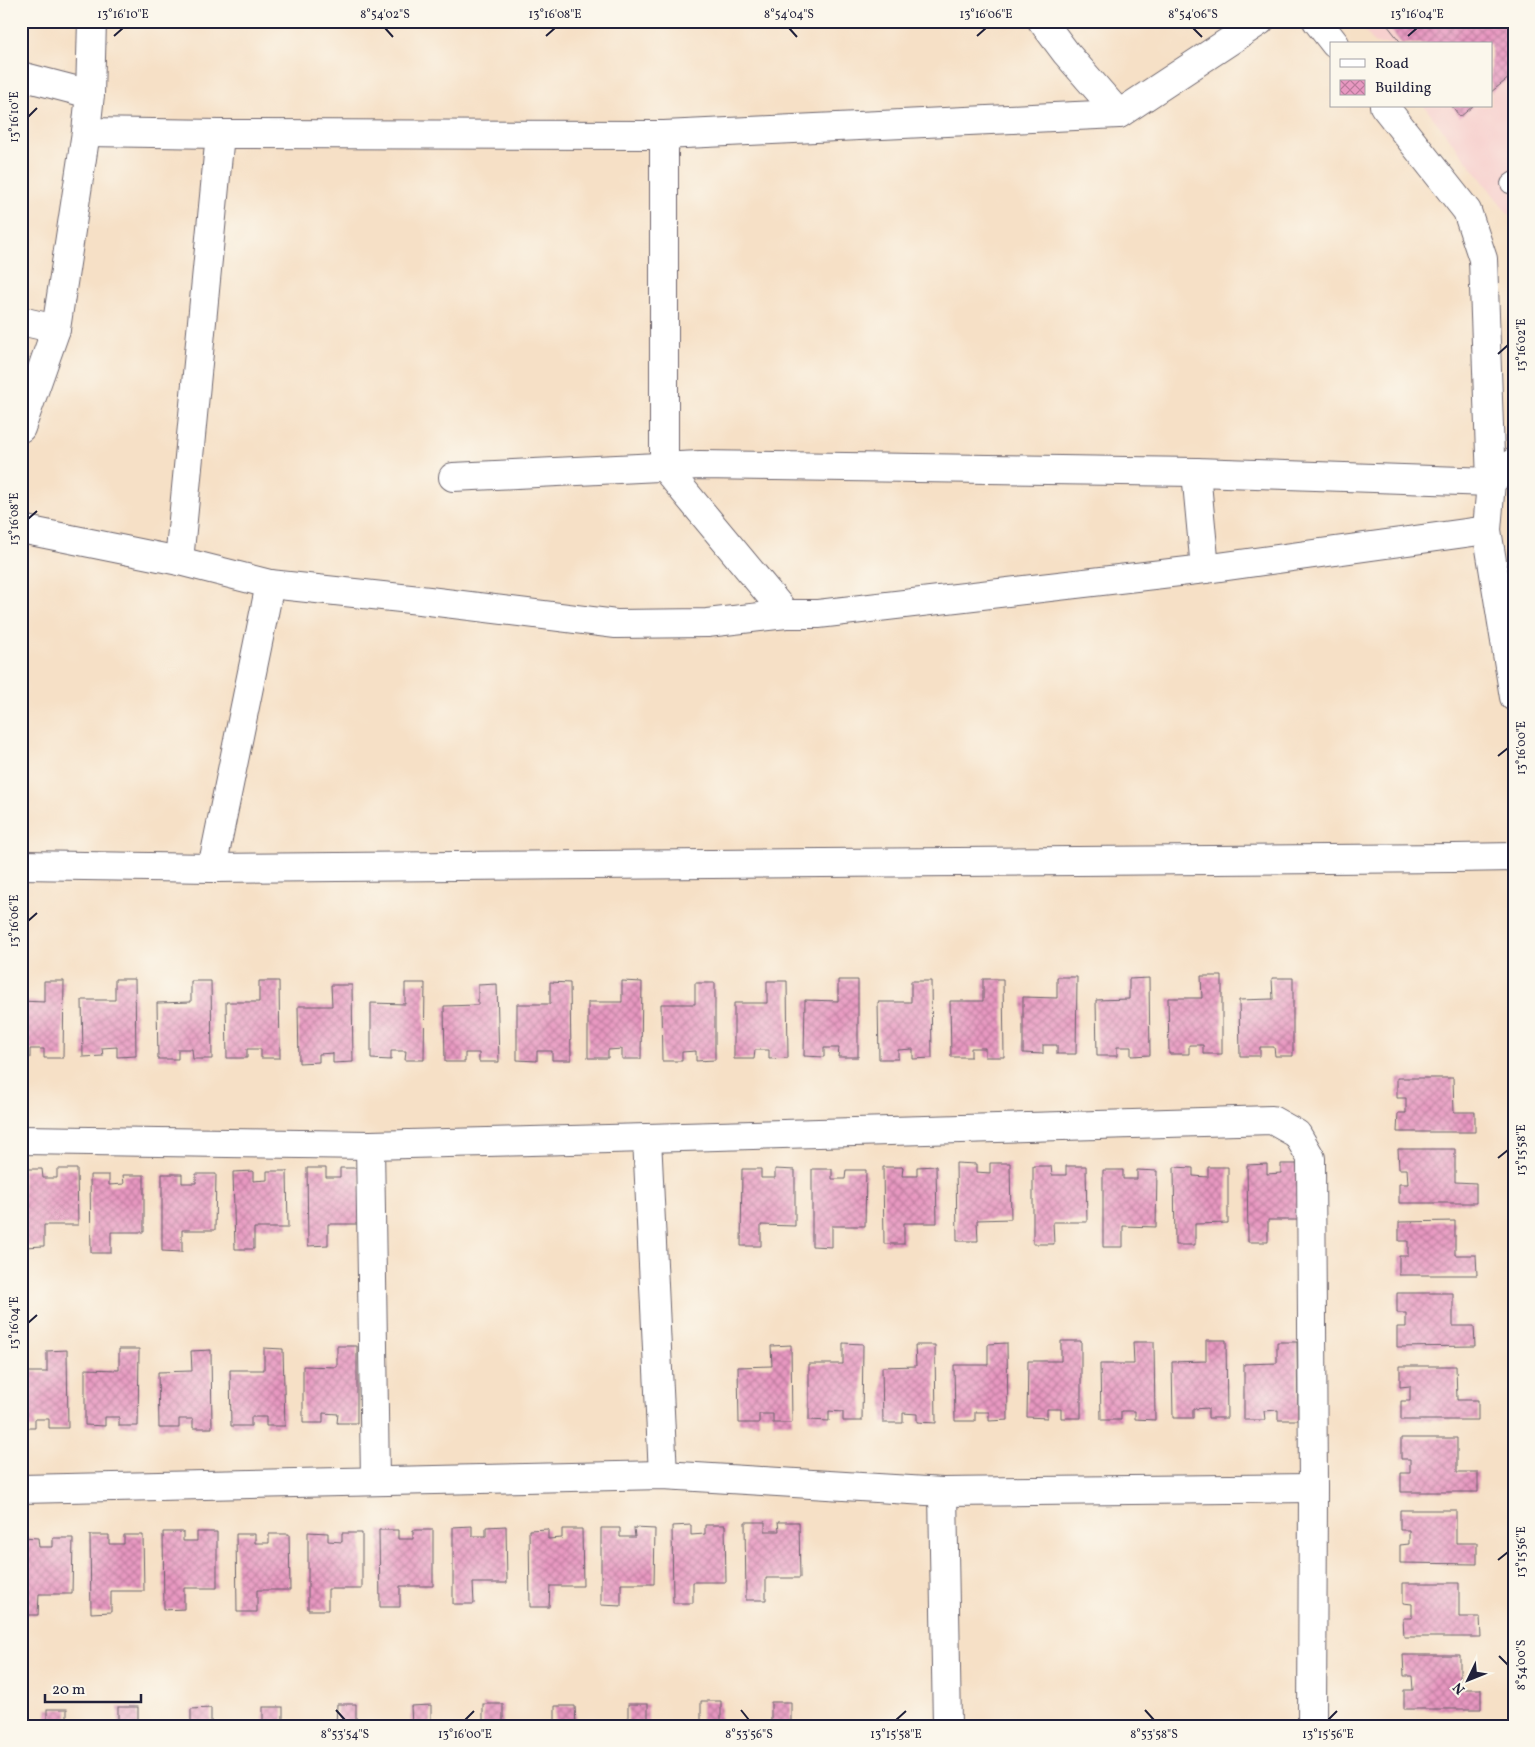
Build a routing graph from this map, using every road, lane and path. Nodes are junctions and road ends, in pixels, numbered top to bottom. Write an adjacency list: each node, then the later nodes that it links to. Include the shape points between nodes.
1 (92, 21): 7 (street)
2 (1042, 21): 9 (street)
3 (1260, 21): 9 (street)
4 (1317, 21): 5 (street)
5 (1333, 42)
6 (21, 76): 7 (street)
7 (90, 94): 10 (street)
8 (1386, 108): 20 (street, via 1467,211 1483,260)
9 (1119, 114): 12 (street)
10 (86, 132): 11 (street); 14 (street)
11 (220, 134): 12 (street); 23 (street)
12 (664, 135): 17 (street)
13 (21, 321): 14 (street)
14 (56, 329): 15 (street)
15 (21, 428)
16 (1514, 462): 20 (street)
17 (664, 468): 18 (street, via 700,465); 19 (street); 26 (street)
18 (1196, 472): 20 (street); 24 (street)
19 (454, 477)
20 (1491, 482): 22 (street)
21 (21, 529): 23 (street)
22 (1488, 530): 24 (street); 27 (street)
23 (179, 561): 25 (street)
24 (1205, 569): 26 (street, via 818,614)
25 (270, 584): 26 (street, via 616,624 707,623); 30 (street)
26 (786, 614)
27 (1514, 697)
28 (1514, 856): 30 (street)
29 (21, 865): 30 (street)
30 (212, 868)
31 (647, 1138): 33 (street); 34 (street); 36 (street, via 1272,1120 1297,1134 1311,1158)
32 (21, 1140): 33 (street)
33 (370, 1145): 35 (street)
34 (663, 1475): 35 (street); 38 (street)
35 (375, 1480): 37 (street)
36 (1313, 1488): 38 (street); 40 (street)
37 (21, 1489)
38 (943, 1492): 39 (street)
39 (947, 1726)
40 (1312, 1726)

